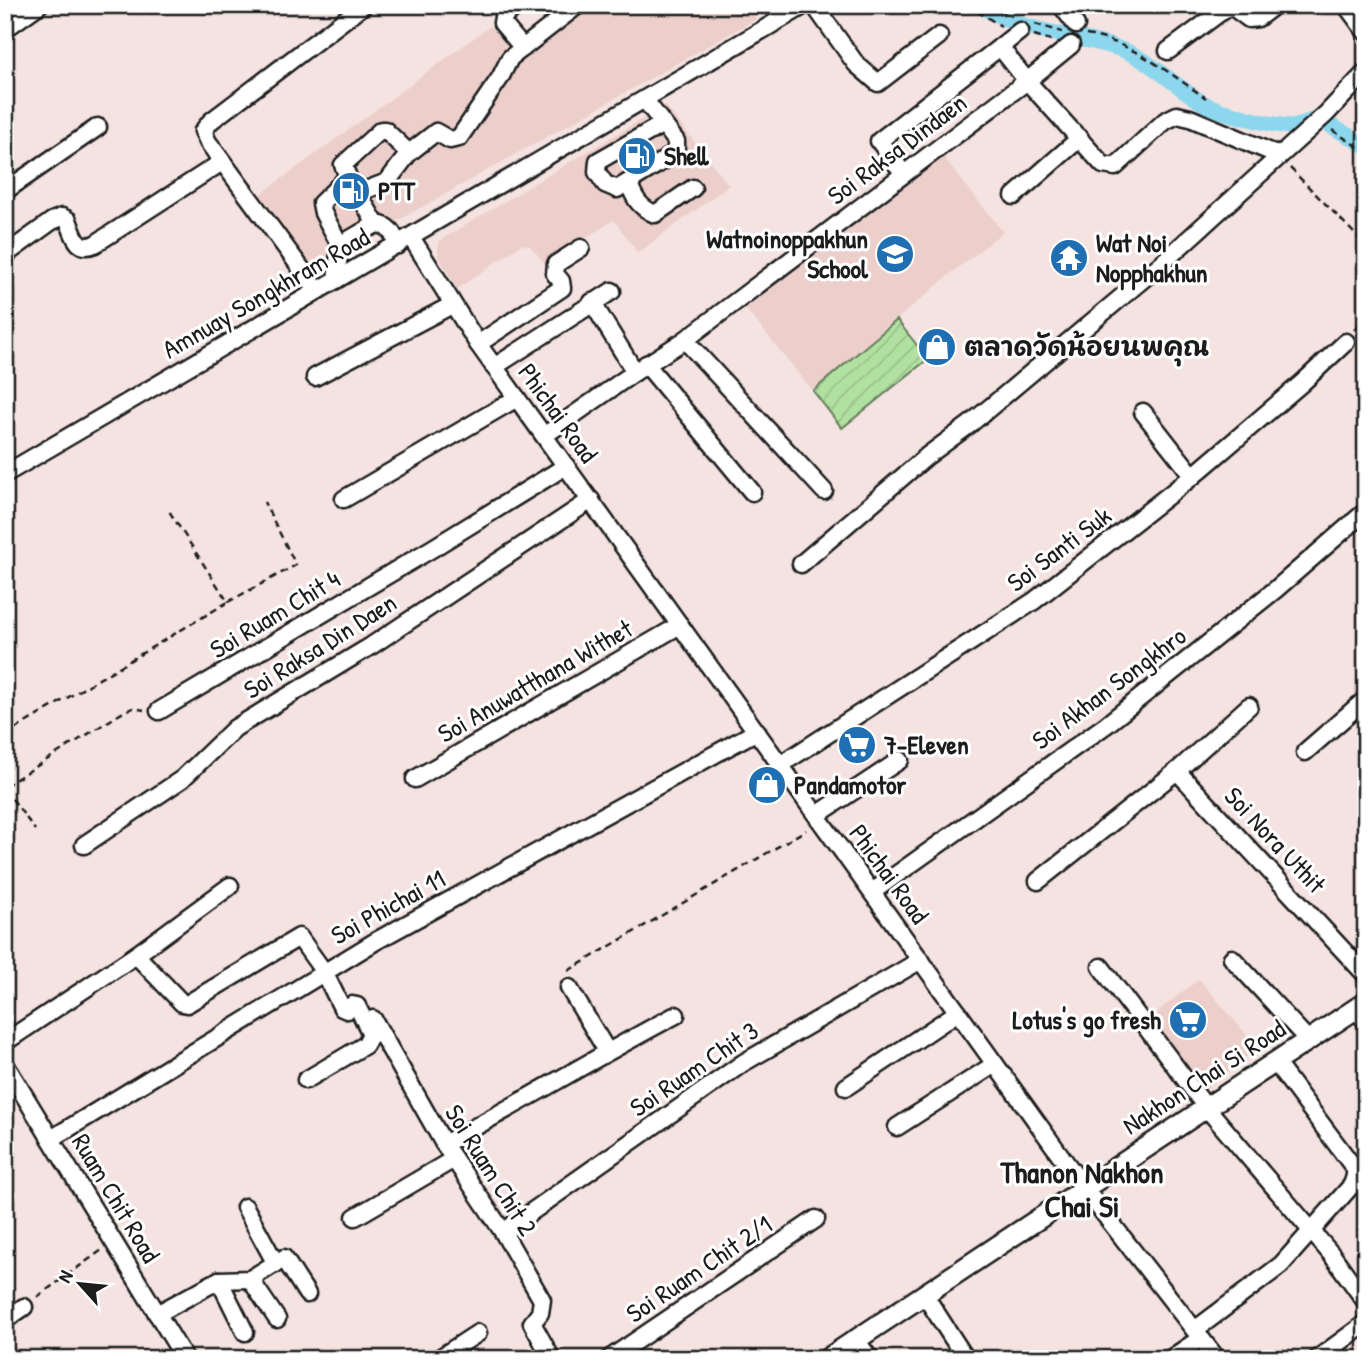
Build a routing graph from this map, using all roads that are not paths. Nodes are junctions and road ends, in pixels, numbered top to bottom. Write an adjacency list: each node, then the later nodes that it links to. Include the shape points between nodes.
1 (364, 5): 28 (street, via 211,121 203,131)
2 (518, 5): 16 (street, via 502,23)
3 (578, 5): 16 (street)
4 (805, 5): 20 (street, Amnuay Songkhram Road)
5 (814, 5): 14 (street, via 856,64 878,83)
6 (1061, 5): 19 (street, Soi Raksa Dindaen, via 1074,34)
7 (1230, 5): 8 (street, via 1249,19); 17 (street)
8 (1275, 5)
9 (1346, 5): 13 (street)
10 (35, 6): 12 (street)
11 (1024, 25): 15 (street)
12 (5, 29)
13 (1366, 32)
14 (939, 36)
15 (1000, 47): 19 (street); 29 (street, via 879,141)
16 (523, 48): 25 (street, via 510,58 459,138 450,140 436,132)
17 (1168, 51)
18 (1366, 72): 26 (street)
19 (1027, 81): 24 (street); 29 (street, Soi Raksa Dindaen)
20 (645, 100): 21 (street); 23 (street, Amnuay Songkhram Road)
21 (663, 124): 27 (street); 31 (street, via 676,141 676,153)
22 (97, 127): 33 (street)
23 (580, 138): 27 (street); 37 (street, Amnuay Songkhram Road)
24 (1080, 138): 26 (street, via 1103,165 1115,167 1177,115); 35 (street)
25 (409, 153): 30 (street, via 381,130 343,165); 34 (street, via 387,181)
26 (1278, 155): 63 (street, via 1161,264)
27 (598, 161): 31 (street, via 597,172 605,184 617,189)
28 (222, 162): 40 (street, via 95,244 81,246 62,217); 42 (street)
29 (904, 174): 46 (street, Soi Raksa Dindaen)
30 (348, 177): 34 (street, Phichai Road); 38 (street, via 321,203)
31 (633, 180): 32 (street, via 634,197 655,214)
32 (693, 188)
33 (5, 191)
34 (358, 193): 36 (street, Phichai Road)
35 (1014, 196)
36 (376, 223): 37 (street, Phichai Road); 38 (street)
37 (405, 241): 41 (street, Amnuay Songkhram Road); 45 (street, Phichai Road)
38 (340, 245): 41 (street)
39 (581, 248): 48 (street, via 556,264 562,288)
40 (5, 255)
41 (335, 280): 42 (street, Amnuay Songkhram Road)
42 (317, 290): 56 (street, Amnuay Songkhram Road)
43 (612, 290): 44 (street)
44 (592, 302): 49 (street); 50 (street)
45 (452, 305): 48 (street, Phichai Road); 51 (street)
46 (685, 340): 50 (street, Soi Raksa Dindaen); 58 (street)
47 (1346, 342): 57 (street, Soi Santi Suk)
48 (478, 344): 49 (street, Phichai Road)
49 (494, 367): 52 (street, Phichai Road)
50 (641, 368): 54 (street, Soi Raksa Dindaen); 59 (street)
51 (315, 377)
52 (517, 398): 54 (street, Phichai Road); 60 (street)
53 (1143, 412): 57 (street)
54 (545, 435): 55 (street, Phichai Road)
55 (566, 466): 61 (street, Phichai Road); 67 (street, Soi Ruam Chit 4)
56 (5, 474)
57 (1193, 476): 71 (street, Soi Santi Suk, via 1034,601)
58 (824, 491)
59 (752, 492)
60 (344, 499)
61 (591, 500): 64 (street, Phichai Road); 75 (street, Soi Raksa Din Daen, via 371,646 235,728 182,779)
62 (1366, 511): 78 (street, Soi Akhan Songkhro, via 1106,725)
63 (801, 564)
64 (680, 625): 68 (street, Phichai Road); 73 (street, Soi Anuwatthana Withet)
65 (1366, 699): 69 (street)
66 (1249, 706): 72 (street)
67 (159, 711)
68 (757, 732): 71 (street, Phichai Road); 83 (street, Soi Phichai 11)
69 (1305, 752)
70 (900, 760): 74 (street)
71 (780, 765): 74 (street, Phichai Road)
72 (1177, 771): 76 (street); 84 (street, Soi Nora Uthit)
73 (415, 779)
74 (819, 818): 78 (street, Phichai Road)
75 (84, 845)
76 (1038, 881)
77 (230, 887): 79 (street)
78 (872, 892): 81 (street, Phichai Road)
79 (136, 955): 83 (street, Soi Ruam Chit 2, via 187,1004 299,937); 91 (street)
80 (1233, 958): 90 (street)
81 (920, 960): 87 (street, Phichai Road); 107 (street, Soi Ruam Chit 3, via 743,1063)
82 (1101, 967): 98 (street)
83 (324, 972): 88 (street, Soi Ruam Chit 2, via 342,1008 355,1006); 100 (street, Soi Phichai 11)
84 (1366, 975)
85 (564, 982): 92 (street)
86 (1362, 1011): 90 (main road, Nakhon Chai Si Road)
87 (958, 1012): 95 (street, Phichai Road); 97 (street)
88 (361, 1013): 96 (street, via 371,1034 369,1041); 101 (street, Soi Ruam Chit 2, via 372,1017)
89 (676, 1015): 92 (street)
90 (1308, 1041): 93 (main road, Nakhon Chai Si Road)
91 (5, 1042)
92 (607, 1051): 101 (street)
93 (1275, 1062): 98 (main road, Nakhon Chai Si Road); 108 (street, via 1354,1168 1352,1185)
94 (5, 1064): 100 (street, Ruam Chit Road)
95 (995, 1064): 99 (street); 103 (street, Phichai Road)
96 (306, 1080)
97 (846, 1087)
98 (1206, 1106): 103 (main road, Nakhon Chai Si Road); 108 (street)
99 (897, 1127)
100 (51, 1139): 116 (street, Ruam Chit Road)
101 (444, 1144): 102 (street, Soi Ruam Chit 2)
102 (454, 1158): 105 (street); 107 (street, Soi Ruam Chit 2)
103 (1084, 1188): 113 (main road, Nakhon Chai Si Road); 122 (street, Phichai Road)
104 (245, 1208): 109 (street)
105 (355, 1217)
106 (816, 1219): 127 (street, Soi Ruam Chit 2/1)
107 (503, 1232): 126 (street, Soi Ruam Chit 2, via 542,1300 532,1323)
108 (1312, 1232): 114 (street); 122 (street, via 1281,1265)
109 (276, 1264): 110 (street); 112 (street, via 284,1258)
110 (250, 1279): 111 (street); 117 (street)
111 (219, 1280): 116 (street); 120 (street)
112 (307, 1294)
113 (924, 1294): 123 (main road, Nakhon Chai Si Road); 130 (street)
114 (1366, 1302)
115 (23, 1307): 118 (street)
116 (157, 1314): 124 (street, Ruam Chit Road)
117 (277, 1319)
118 (5, 1321)
119 (1366, 1323): 133 (street)
120 (246, 1332)
121 (478, 1333): 125 (street)
122 (1198, 1334): 131 (street); 132 (street, Phichai Road)
123 (856, 1340): 128 (main road, Nakhon Chai Si Road); 129 (street)
124 (185, 1359)
125 (438, 1359)
126 (552, 1359)
127 (609, 1359)
128 (827, 1359)
129 (870, 1359)
130 (966, 1359)
131 (1170, 1359)
132 (1217, 1359)
133 (1317, 1359)

